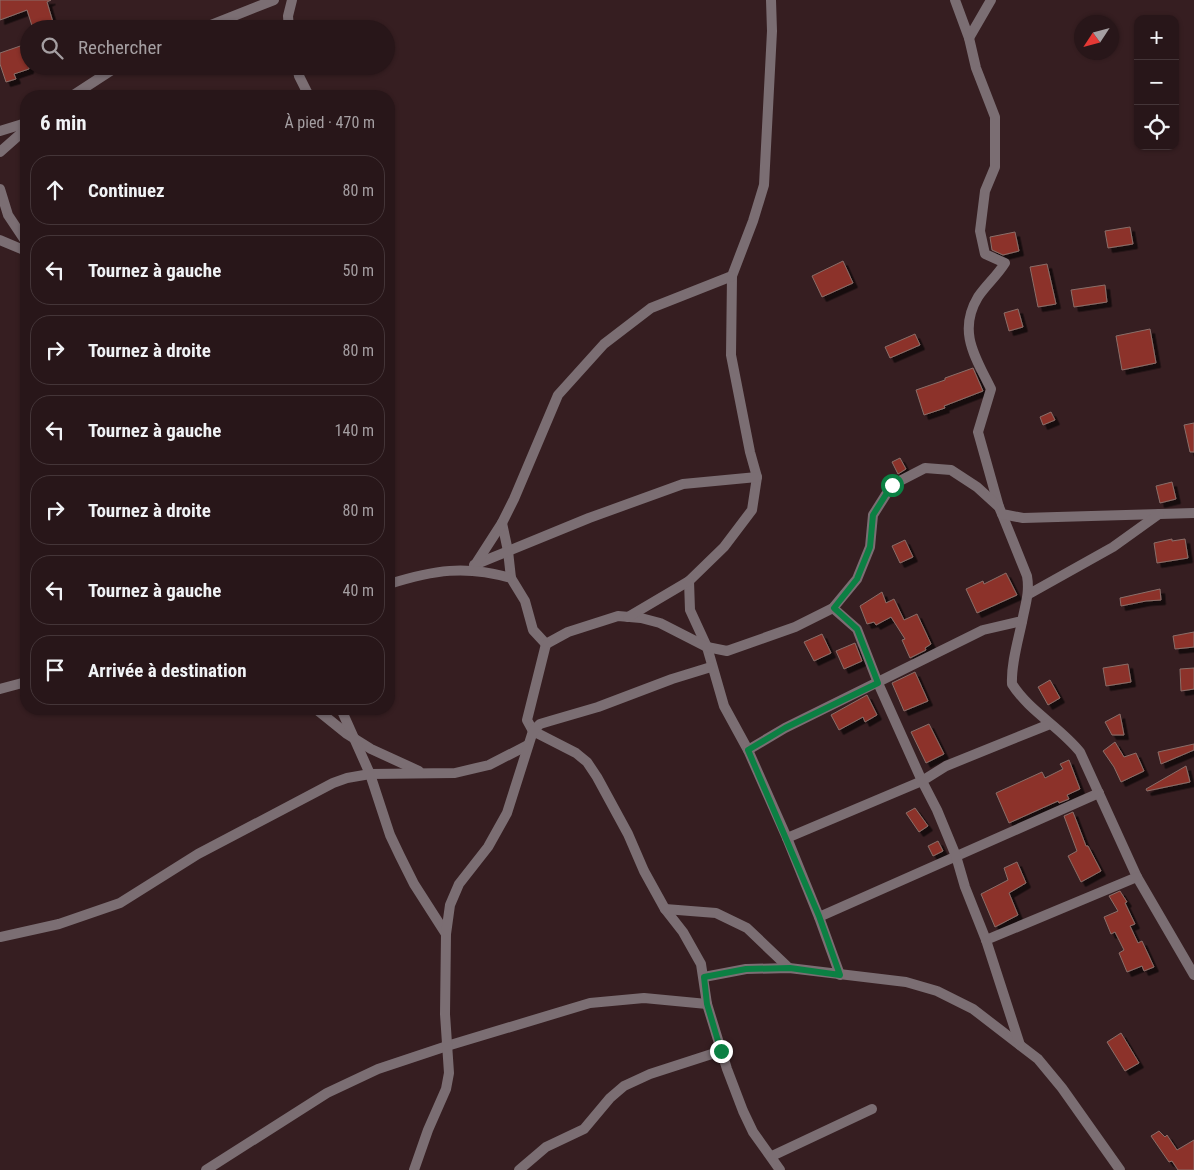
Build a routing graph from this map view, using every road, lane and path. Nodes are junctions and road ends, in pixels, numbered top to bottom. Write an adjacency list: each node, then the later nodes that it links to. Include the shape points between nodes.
1 (274, 0): 6 (street)
2 (292, 0): 7 (street)
3 (771, 0): 21 (street, via 764,185)
4 (955, 0): 8 (street)
5 (991, 0): 8 (street)
6 (224, 20)
7 (288, 20)
8 (969, 38): 23 (street, via 976,68 995,117 996,130 995,167 985,192 980,232 985,254 1005,263 979,296 968,327 970,345 991,389 978,432)
9 (104, 75): 11 (street)
10 (299, 75): 12 (street)
11 (81, 90)
12 (305, 90)
13 (20, 125): 14 (street)
14 (0, 131)
15 (20, 134): 16 (street)
16 (0, 152)
17 (0, 189): 18 (street, via 8,215)
18 (20, 233)
19 (0, 240): 20 (street)
20 (20, 248)
21 (732, 276): 22 (street, via 731,355); 26 (street, via 651,308 604,344 558,396)
22 (757, 477): 27 (street, via 683,484); 31 (street, via 752,510 724,547)
23 (1001, 510): 25 (street, via 1023,518); 33 (street, via 1027,576); 34 (street, via 977,487 950,470 925,468 892,485 873,515 870,547 857,579)
24 (1194, 513): 25 (street)
25 (1159, 514): 33 (street, via 1113,547)
26 (502, 523): 27 (street); 28 (street)
27 (508, 551): 28 (street); 30 (street)
28 (475, 565): 29 (street)
29 (462, 569): 30 (street); 32 (street)
30 (511, 578): 37 (street, via 525,601 533,630)
31 (689, 581): 35 (street); 38 (street, via 690,610)
32 (395, 582)
33 (1029, 594): 36 (street)
34 (834, 608): 38 (street, via 795,627 727,651); 41 (street, via 857,629)
35 (628, 617): 37 (street, via 618,616 568,632); 38 (street, via 660,623)
36 (1022, 621): 41 (street, via 983,630); 45 (street, via 1012,684)
37 (546, 644): 46 (street, via 527,720)
38 (707, 647): 39 (street)
39 (711, 667): 46 (street, via 672,678 598,707 550,720); 49 (street, via 724,706)
40 (20, 683): 42 (street)
41 (878, 683): 49 (street, via 785,728); 52 (street)
42 (0, 688)
43 (324, 715): 47 (street)
44 (343, 715): 47 (street)
45 (1050, 724): 52 (street, via 946,766); 53 (street, via 1080,752)
46 (533, 732): 48 (street); 57 (street, via 576,753 587,762 628,834)
47 (353, 738): 50 (street); 51 (street)
48 (528, 745): 50 (street, via 489,765 455,772); 59 (street, via 507,813 488,847 459,884 450,905)
49 (748, 750): 54 (street)
50 (422, 773): 51 (street)
51 (370, 774): 59 (street, via 390,835 414,884); 60 (street, via 347,778 316,791 198,854 120,903 59,924)
52 (922, 780): 54 (street); 55 (street)
53 (1099, 793): 55 (street); 56 (street)
54 (787, 838): 58 (street)
55 (956, 856): 58 (street); 61 (street, via 964,887)
56 (1137, 877): 61 (street); 64 (street)
57 (664, 909): 62 (street, via 716,913 747,928); 65 (street, via 683,932 702,964)
58 (819, 916): 63 (street)
59 (446, 934): 68 (street)
60 (0, 936)
61 (986, 940): 67 (street)
62 (790, 968): 63 (street); 65 (street, via 746,969)
63 (840, 975): 67 (street, via 906,982 937,991 973,1010)
64 (1194, 975)
65 (704, 977): 66 (street)
66 (707, 1004): 68 (street, via 644,998 590,1003); 69 (street)
67 (1020, 1045): 76 (street, via 1038,1059 1062,1088)
68 (447, 1046): 72 (street, via 378,1069 327,1093); 73 (street, via 449,1073 446,1089)
69 (721, 1051): 71 (street, via 753,1132); 74 (street, via 624,1086 584,1129 546,1147)
70 (872, 1109): 71 (street)
71 (772, 1156): 75 (street)
72 (206, 1170)
73 (414, 1170)
74 (518, 1170)
75 (780, 1170)
76 (1120, 1170)

